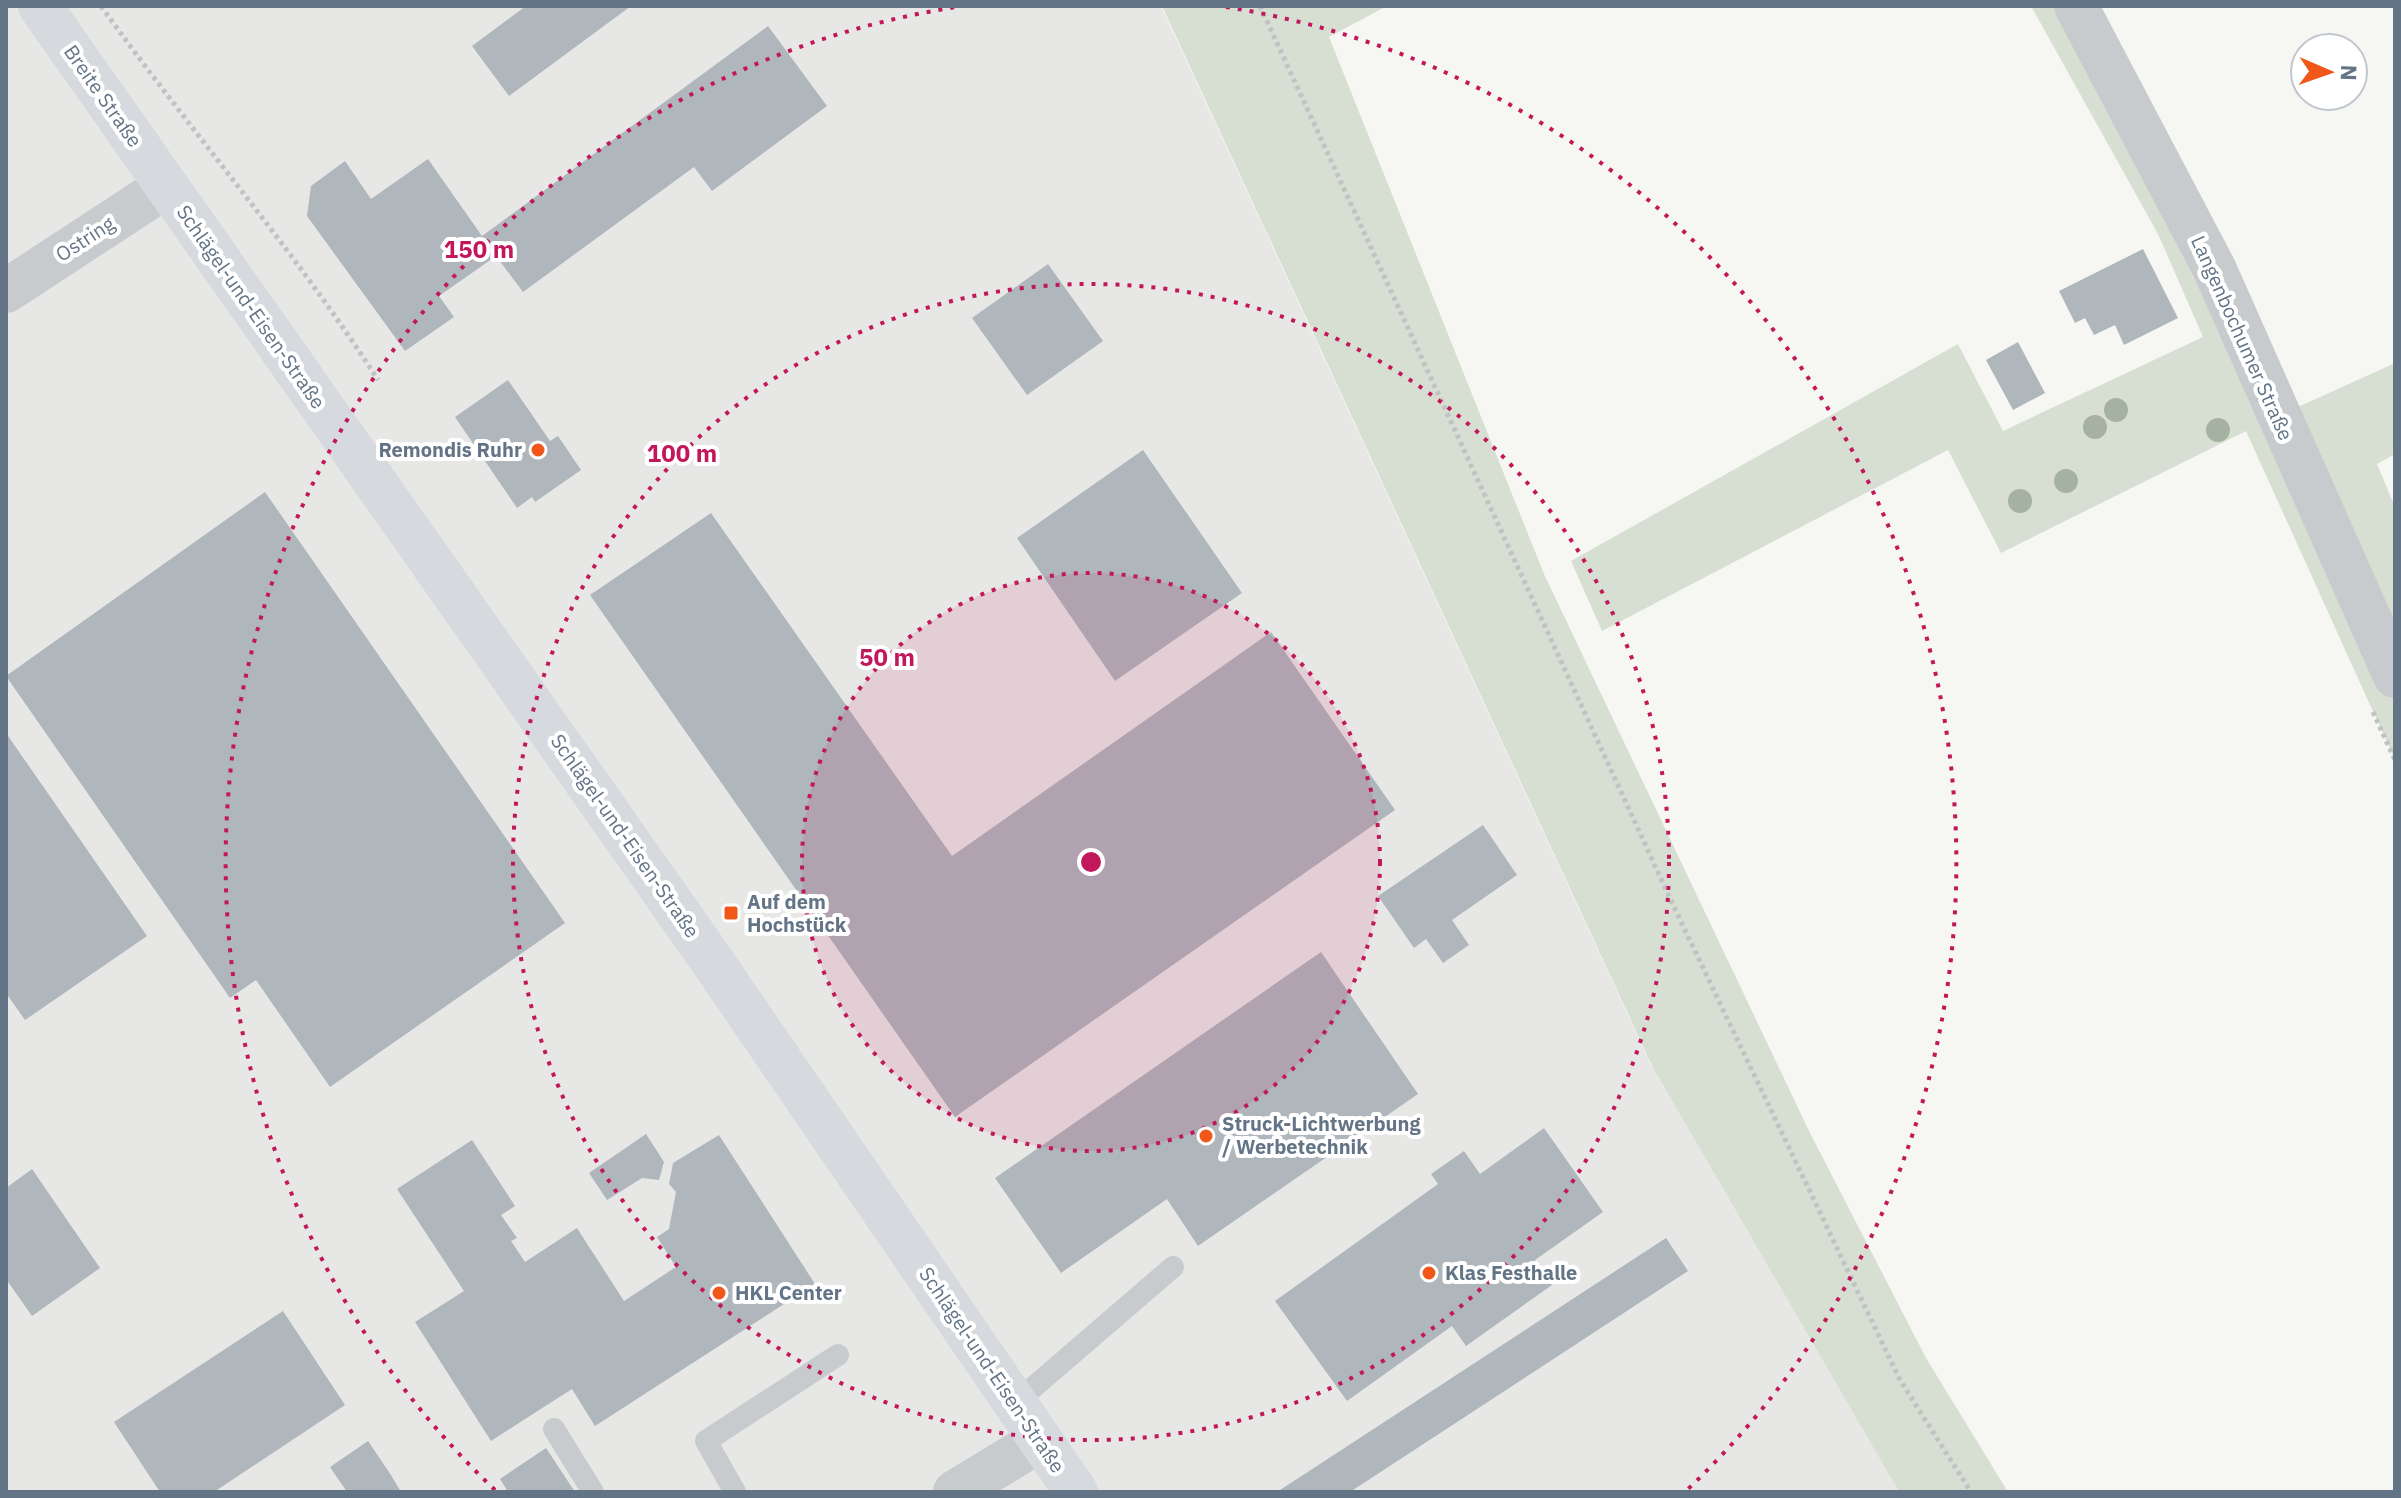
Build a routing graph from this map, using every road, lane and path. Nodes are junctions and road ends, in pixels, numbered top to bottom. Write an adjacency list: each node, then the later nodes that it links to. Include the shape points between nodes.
1 (40, 6): 5 (street, Breite Straße)
2 (101, 6): 7 (path, via 260,213)
3 (1260, 6): 18 (path, via 1673,905 1879,1337)
4 (2076, 6): 8 (street, Langenbochumer Straße, via 2214,268)
5 (165, 187): 6 (street, Ostring); 11 (street, Schlägel-und-Eisen-Straße, via 708,955)
6 (6, 291)
7 (378, 380)
8 (2395, 676)
9 (1173, 1267): 11 (lane)
10 (838, 1355): 15 (lane, via 706,1441)
11 (1014, 1404): 13 (street, Schlägel-und-Eisen-Straße)
12 (554, 1429): 14 (lane)
13 (1039, 1441): 16 (street); 17 (street, Schlägel-und-Eisen-Straße)
14 (593, 1492)
15 (735, 1492)
16 (955, 1492)
17 (1076, 1492)
18 (1971, 1492)

